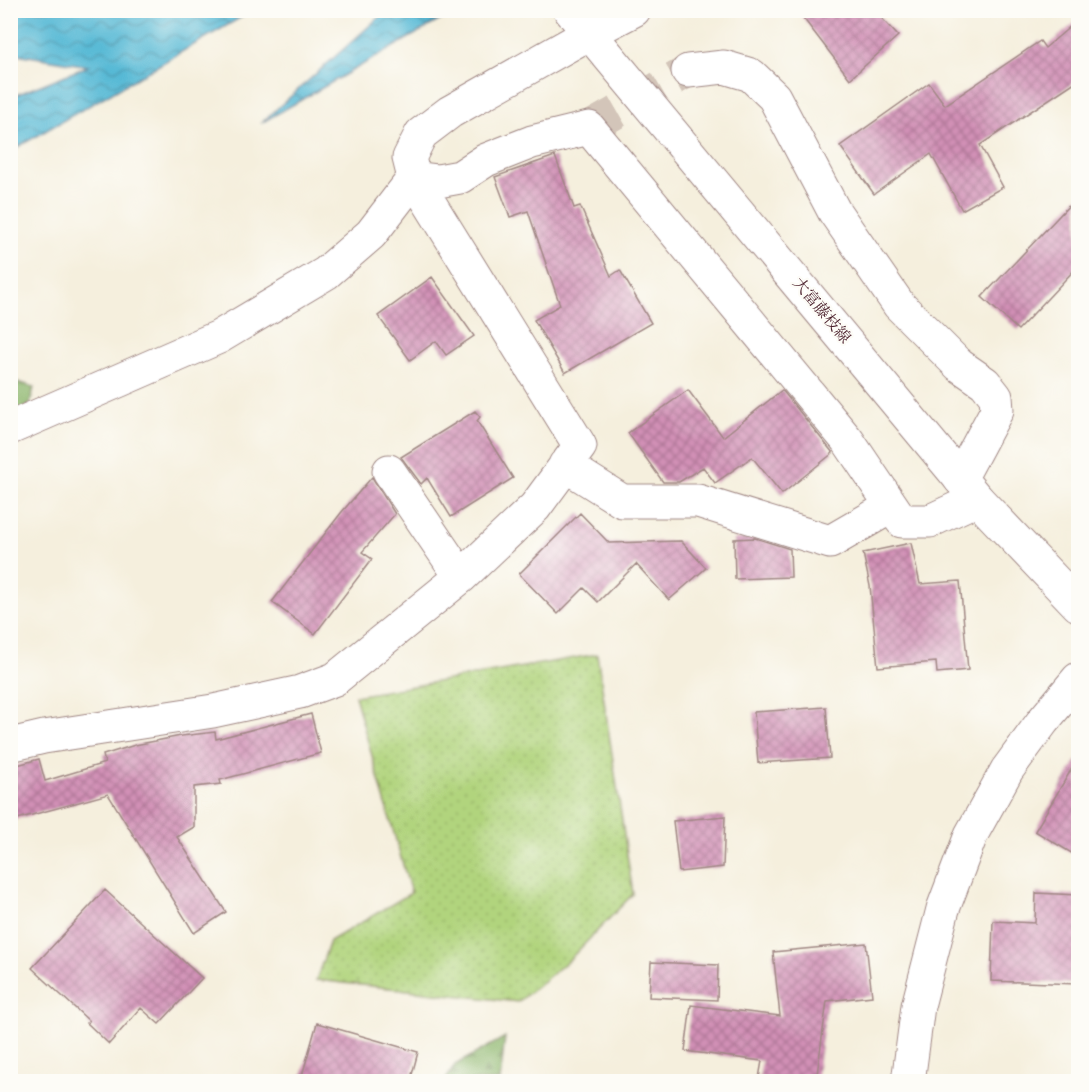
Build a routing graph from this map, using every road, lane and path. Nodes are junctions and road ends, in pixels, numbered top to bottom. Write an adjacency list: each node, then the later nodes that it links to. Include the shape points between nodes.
1 (634, 10): 2 (street)
2 (580, 22): 4 (street, via 420,134 410,158); 8 (street, 大富藤枝線)
3 (688, 71): 8 (street, via 724,67 751,75 774,97 834,211 899,306 996,397 997,410)
4 (414, 178): 5 (street, via 371,234 326,273 219,338); 6 (street, via 580,446); 9 (street, via 438,181 459,177 486,160 532,142 589,128 848,441)
5 (10, 428)
6 (565, 465): 9 (street, via 622,501 698,501 830,542); 10 (street, via 535,507)
7 (389, 471): 10 (street)
8 (968, 489): 9 (street, via 930,521 902,521); 11 (street, 大富藤枝線)
9 (892, 506)
10 (461, 577): 13 (street, via 335,679 300,693)
11 (1078, 604)
12 (1078, 679): 14 (street, via 1007,770 971,835 943,909 920,995)
13 (10, 745)
14 (908, 1082)

